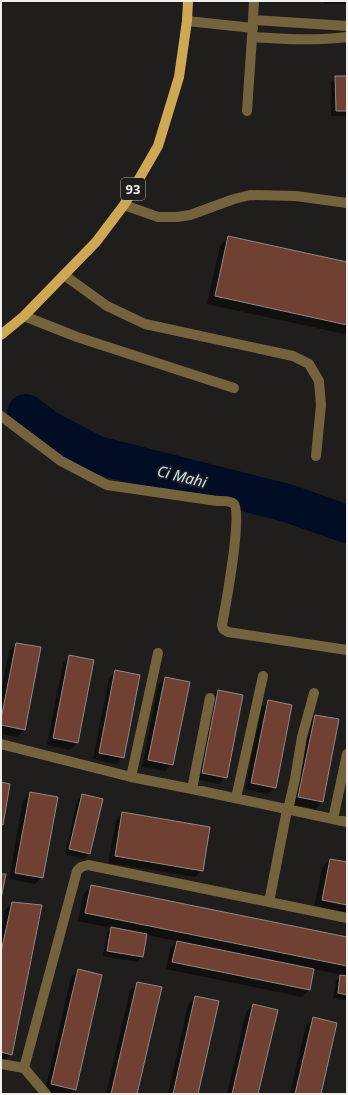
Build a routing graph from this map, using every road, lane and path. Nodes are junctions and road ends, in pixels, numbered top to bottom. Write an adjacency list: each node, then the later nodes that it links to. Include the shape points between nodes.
1 (188, 1): 3 (main road, 93)
2 (254, 1): 5 (street)
3 (187, 20): 5 (street); 9 (main road, 93, via 179,76 158,146)
4 (347, 26): 5 (street)
5 (253, 28): 6 (street, via 300,40); 7 (street)
6 (347, 37)
7 (247, 111)
8 (347, 203): 9 (street, via 296,196 250,195 177,217 158,217)
9 (124, 205): 10 (main road, 93, via 96,242)
10 (64, 275): 11 (main road, 93); 15 (street, via 107,306 145,324 293,356 309,364 319,381)
11 (24, 316): 12 (main road, 93); 13 (street, via 77,337)
12 (1, 335)
13 (234, 388)
14 (1, 416): 16 (street, via 61,461 106,485 228,501 234,504 237,514 236,544 223,629 228,632)
15 (316, 456)
16 (347, 650)
17 (158, 653): 23 (street)
18 (263, 676): 25 (street)
19 (314, 693): 26 (street, via 302,737)
20 (210, 698): 24 (street)
21 (1, 744): 23 (street)
22 (347, 754): 27 (street)
23 (131, 777): 24 (street)
24 (192, 789): 25 (street)
25 (236, 798): 26 (street)
26 (288, 810): 27 (street); 29 (street)
27 (333, 819): 28 (street)
28 (347, 822)
29 (269, 902): 30 (street); 32 (street, via 88,865 81,867 77,871)
30 (347, 918)
31 (1, 1064): 32 (street)
32 (24, 1068): 33 (street)
33 (46, 1094)

